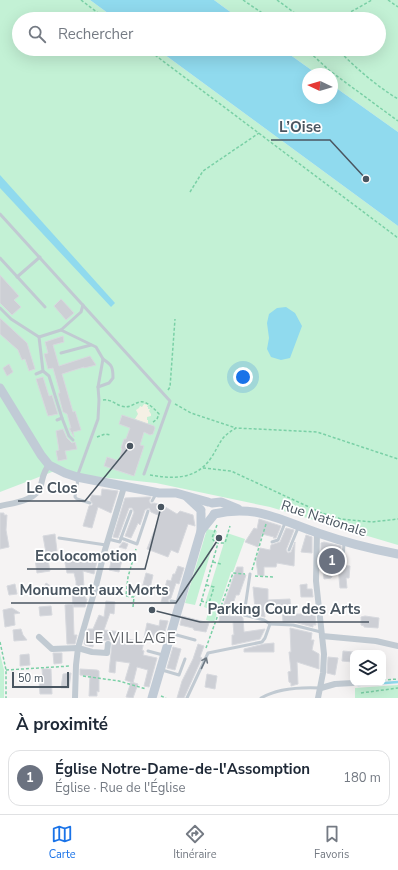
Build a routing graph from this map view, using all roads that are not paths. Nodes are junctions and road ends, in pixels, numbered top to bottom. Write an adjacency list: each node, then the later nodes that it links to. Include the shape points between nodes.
1 (0, 214): 3 (lane)
2 (0, 258): 4 (lane)
3 (40, 258): 4 (lane); 5 (lane)
4 (18, 277): 6 (lane)
5 (83, 305): 8 (lane, via 81,312); 21 (lane, via 170,401)
6 (45, 307)
7 (0, 308): 9 (lane, via 11,319)
8 (61, 330): 9 (lane); 10 (lane)
9 (39, 337): 13 (lane)
10 (91, 345): 11 (lane); 12 (lane, via 96,347)
11 (61, 354)
12 (103, 358): 15 (lane); 15 (lane, via 113,368 113,378 110,383)
13 (43, 371): 14 (lane); 17 (lane, via 48,376)
14 (36, 374)
15 (98, 386): 22 (lane, via 98,419)
16 (0, 388): 20 (street, Rue Nationale)
17 (62, 418): 18 (lane); 19 (lane)
18 (57, 420)
19 (73, 440)
20 (49, 465): 22 (street, Rue Nationale); 29 (street, via 43,474 41,488 29,499)
21 (144, 474)
22 (77, 477): 23 (street, Rue Nationale); 27 (lane, via 75,497)
23 (124, 487): 24 (street, Rue Nationale); 40 (street)
24 (161, 494): 25 (street, Rue Nationale, via 176,493); 26 (lane)
25 (187, 497): 28 (street, Rue Nationale); 33 (street)
26 (152, 501)
27 (90, 503)
28 (210, 503): 31 (street, Rue Nationale, via 221,502); 33 (street, via 203,504); 34 (street, via 215,508)
29 (0, 506)
30 (148, 510): 41 (lane, via 137,544)
31 (241, 510): 34 (street, Rue Nationale); 35 (street, Rue Nationale, via 261,512)
32 (132, 512): 41 (lane)
33 (201, 512): 34 (street, via 206,517); 37 (street)
34 (215, 518): 37 (street)
35 (286, 521): 36 (street, Rue Nationale); 43 (lane, via 278,540)
36 (299, 526): 38 (street, Rue Nationale); 45 (lane)
37 (201, 531): 50 (street)
38 (317, 532): 42 (street, Rue Nationale); 51 (street, via 316,581)
39 (59, 538): 44 (lane)
40 (108, 538): 41 (lane, via 120,542); 44 (street)
41 (121, 538)
42 (344, 541): 46 (street, Rue Nationale); 47 (lane)
43 (272, 542)
44 (106, 545): 56 (street)
45 (289, 550)
46 (398, 554)
47 (343, 562)
48 (250, 575): 49 (lane, via 244,615)
49 (270, 624): 51 (lane, via 293,624); 65 (lane, one-way to 49, via 208,653 262,642)
50 (171, 634): 53 (lane); 58 (street)
51 (322, 634): 55 (street); 62 (street, via 324,654)
52 (39, 637): 56 (street, via 52,649)
53 (195, 640)
54 (108, 644): 56 (street, via 107,653)
55 (398, 646)
56 (78, 648): 64 (street)
57 (148, 651): 58 (lane)
58 (165, 655): 60 (street)
59 (185, 659): 60 (lane, via 179,675)
60 (160, 669): 63 (street)
61 (350, 682): 62 (street)
62 (321, 688): 66 (lane, via 297,687 271,692); 67 (street)
63 (153, 694)
64 (75, 698)
65 (187, 698)
66 (261, 698)
67 (318, 698)

